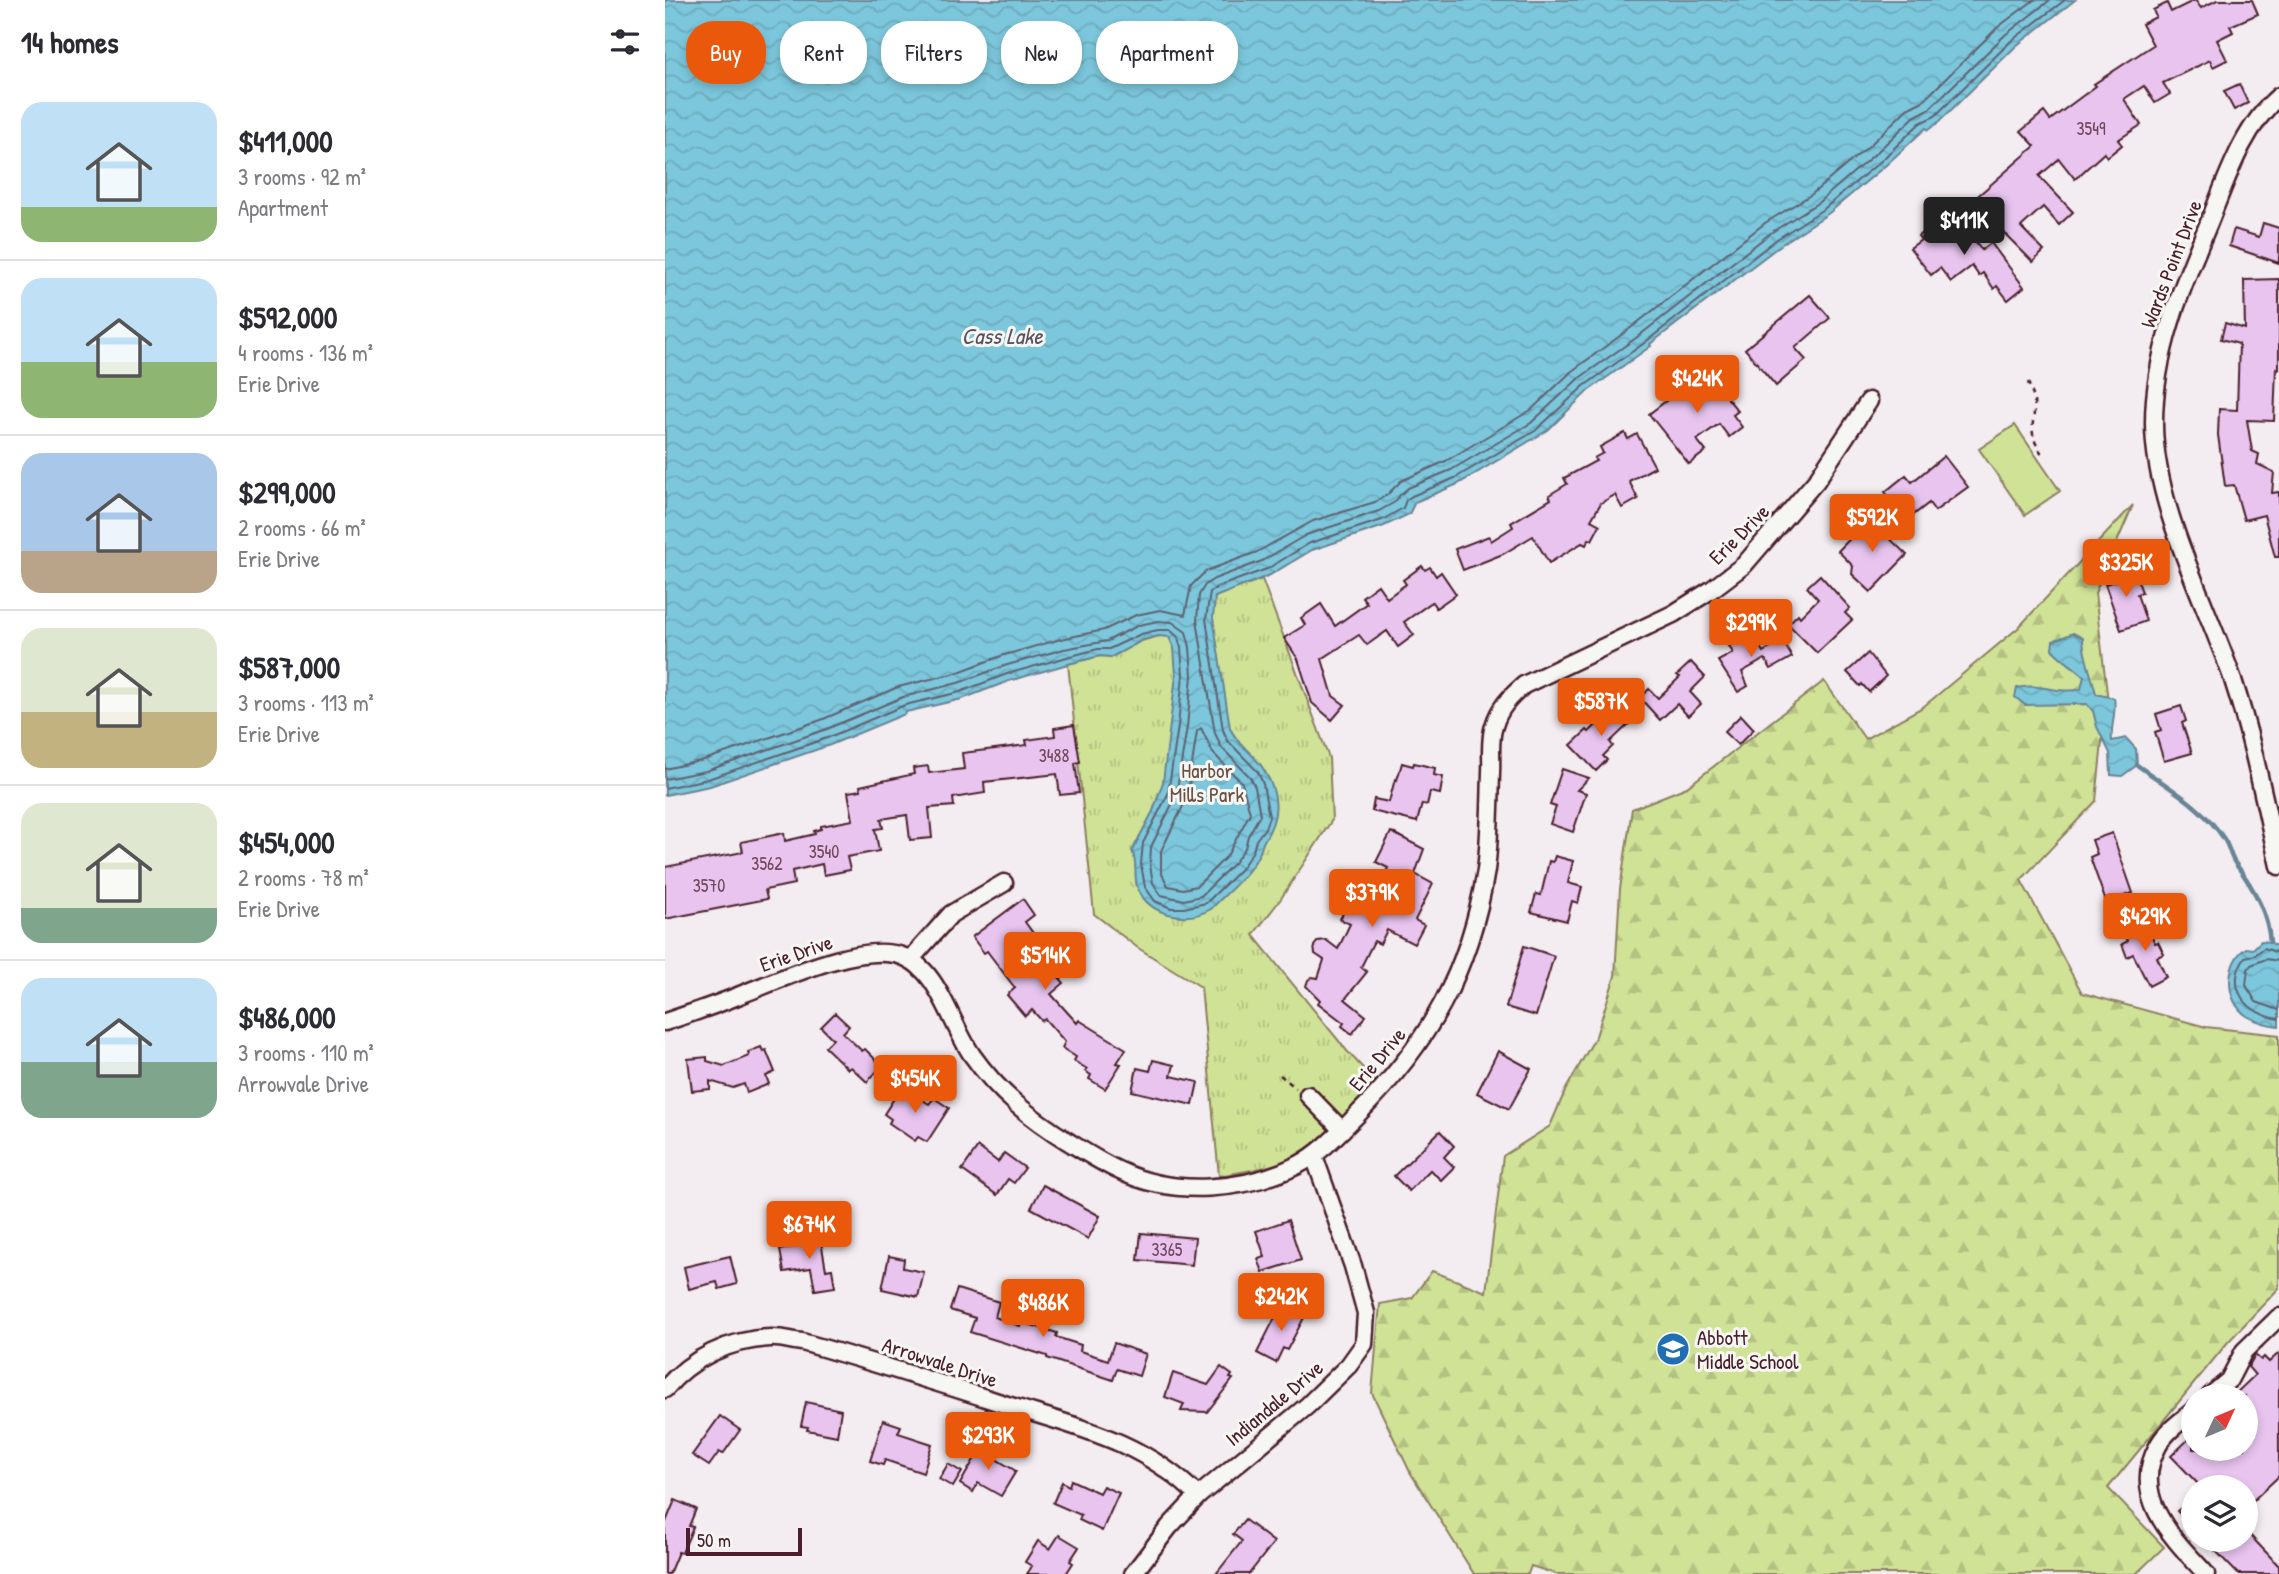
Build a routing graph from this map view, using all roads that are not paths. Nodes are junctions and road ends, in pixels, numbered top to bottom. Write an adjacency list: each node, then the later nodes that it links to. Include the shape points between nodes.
1 (2279, 96): 3 (street, Wards Point Drive, via 2255,125 2233,164 2174,306 2160,361 2154,422 2163,486 2240,704)
2 (1868, 401): 8 (street, Erie Drive, via 1816,481 1744,565 1673,614 1524,685 1509,697 1492,729 1486,869 1469,943 1435,1019 1413,1053)
3 (2279, 866)
4 (1004, 883): 5 (street, via 951,915)
5 (910, 960): 6 (street, Erie Drive, via 899,954 830,960); 9 (street, Erie Drive, via 921,965 971,1053 1001,1092 1028,1115 1122,1172 1188,1187 1230,1186 1294,1167)
6 (665, 1022)
7 (1308, 1096): 8 (street)
8 (1342, 1130): 9 (street, Erie Drive)
9 (1314, 1156): 14 (street, Indiandale Drive, via 1366,1313 1364,1344 1307,1406)
10 (2279, 1317): 11 (street, via 2244,1351)
11 (2224, 1384)
12 (665, 1390): 14 (street, Arrowvale Drive, via 707,1353 771,1338 802,1342 1116,1440 1177,1475)
13 (2181, 1421): 16 (street, via 2158,1446 2147,1475 2166,1530)
14 (1198, 1496): 15 (street, Indiandale Drive)
15 (1133, 1574)
16 (2206, 1574)

